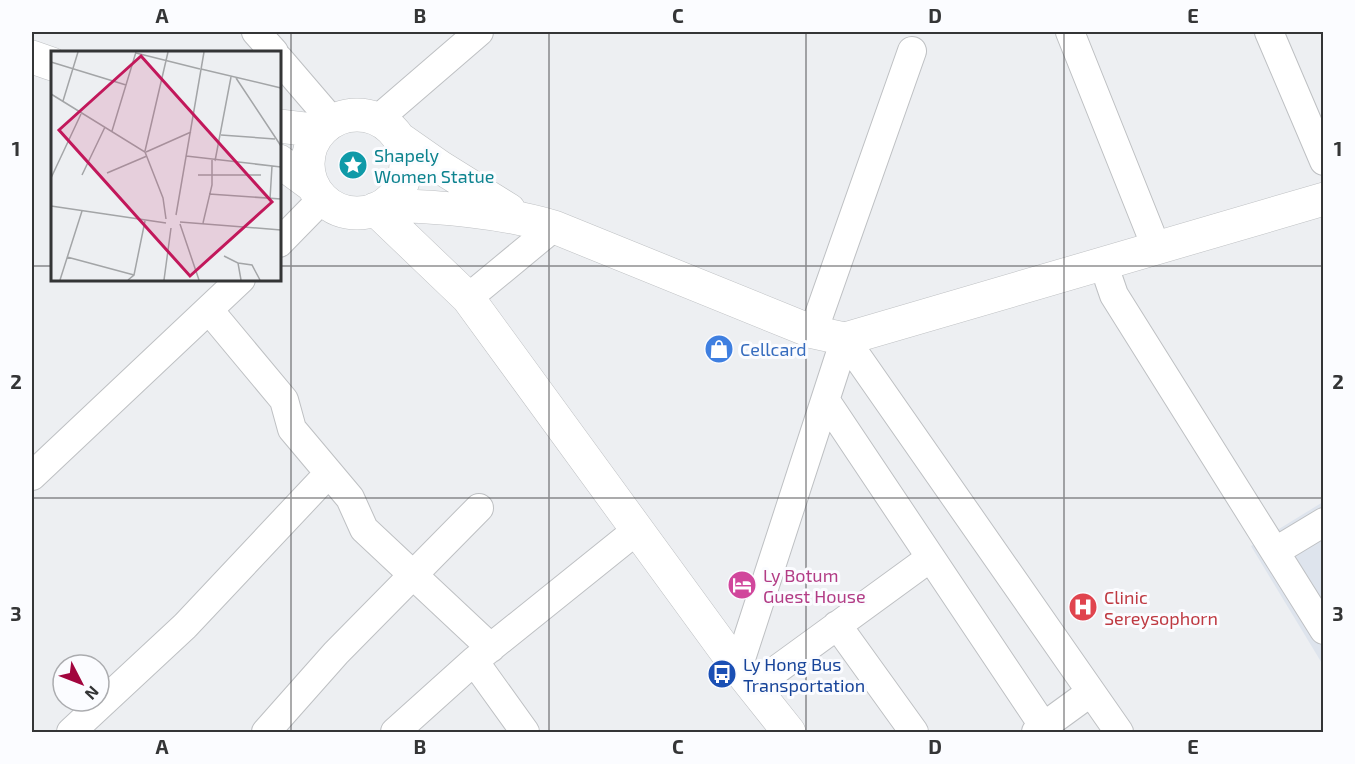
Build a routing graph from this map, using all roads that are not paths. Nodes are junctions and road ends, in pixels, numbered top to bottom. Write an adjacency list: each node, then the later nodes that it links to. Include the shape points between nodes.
1 (256, 32): 5 (street)
2 (479, 32): 12 (street)
3 (1070, 32): 20 (street)
4 (1269, 32): 13 (street)
5 (273, 51)
6 (912, 51): 25 (street)
7 (32, 57): 9 (main road)
8 (280, 60): 11 (street)
9 (51, 64)
10 (280, 126): 11 (main road)
11 (327, 126): 12 (main road, via 347,116 363,115); 15 (main road, via 313,143 308,158 308,172)
12 (389, 129): 17 (main road, via 405,153 407,167 396,195); 18 (main road, via 473,188)
13 (1323, 160)
14 (280, 162): 15 (main road)
15 (317, 193): 17 (main road, via 345,212 359,214); 19 (street)
16 (1323, 199): 20 (main road)
17 (380, 207): 18 (main road, via 477,211); 23 (main road)
18 (539, 222): 23 (street); 25 (main road)
19 (280, 242)
20 (1156, 247): 21 (main road)
21 (1102, 263): 26 (main road); 33 (street, via 1114,295)
22 (241, 280): 24 (street)
23 (468, 298): 32 (main road)
24 (208, 310): 28 (street, via 284,400 292,429); 29 (street)
25 (813, 332): 26 (main road)
26 (845, 339): 27 (street); 40 (street)
27 (826, 401): 34 (street); 39 (street)
28 (329, 472): 35 (street, via 350,498 364,529); 42 (street, via 185,626)
29 (32, 476)
30 (479, 508): 35 (street)
31 (1323, 522): 33 (street)
32 (637, 530): 38 (street); 39 (main road)
33 (1276, 551): 37 (street)
34 (930, 558): 36 (street); 41 (street)
35 (413, 576): 38 (street); 43 (street, via 336,653)
36 (837, 625): 39 (street); 47 (street)
37 (1323, 630)
38 (482, 655): 44 (street); 45 (street)
39 (745, 677): 46 (main road)
40 (1091, 692): 41 (street); 48 (street)
41 (1040, 730)
42 (71, 732)
43 (266, 732)
44 (395, 732)
45 (525, 732)
46 (789, 732)
47 (914, 732)
48 (1119, 732)

